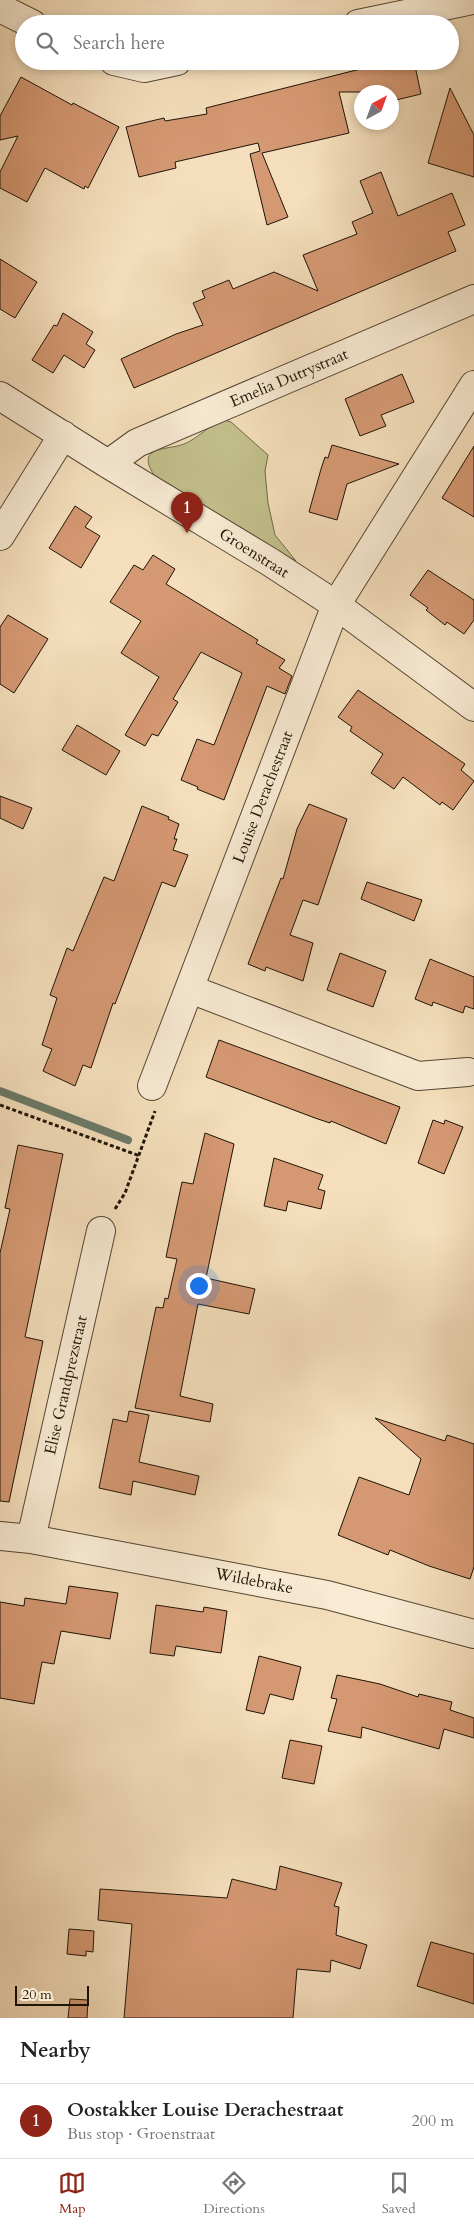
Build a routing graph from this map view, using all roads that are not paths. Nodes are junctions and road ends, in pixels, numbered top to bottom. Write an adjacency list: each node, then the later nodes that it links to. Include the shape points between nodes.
1 (473, 0): 3 (street)
2 (0, 8): 4 (street)
3 (401, 15)
4 (15, 16)
5 (474, 298): 9 (street, Emelia Dutrystraat, via 137,443)
6 (474, 385): 11 (street)
7 (0, 396): 8 (street, Groenstraat)
8 (63, 435): 9 (street, Groenstraat); 10 (street)
9 (108, 464): 11 (street, Groenstraat)
10 (0, 536)
11 (336, 605): 12 (street, Groenstraat); 13 (street, Louise Derachestraat)
12 (474, 707)
13 (190, 989): 14 (street, via 418,1076); 15 (street, Louise Derachestraat)
14 (468, 1072)
15 (152, 1086)
16 (101, 1231): 18 (street, Elise Grandprezstraat)
17 (0, 1536): 18 (street, Wildebrake)
18 (32, 1539): 19 (street, Wildebrake, via 327,1595)
19 (474, 1634)

